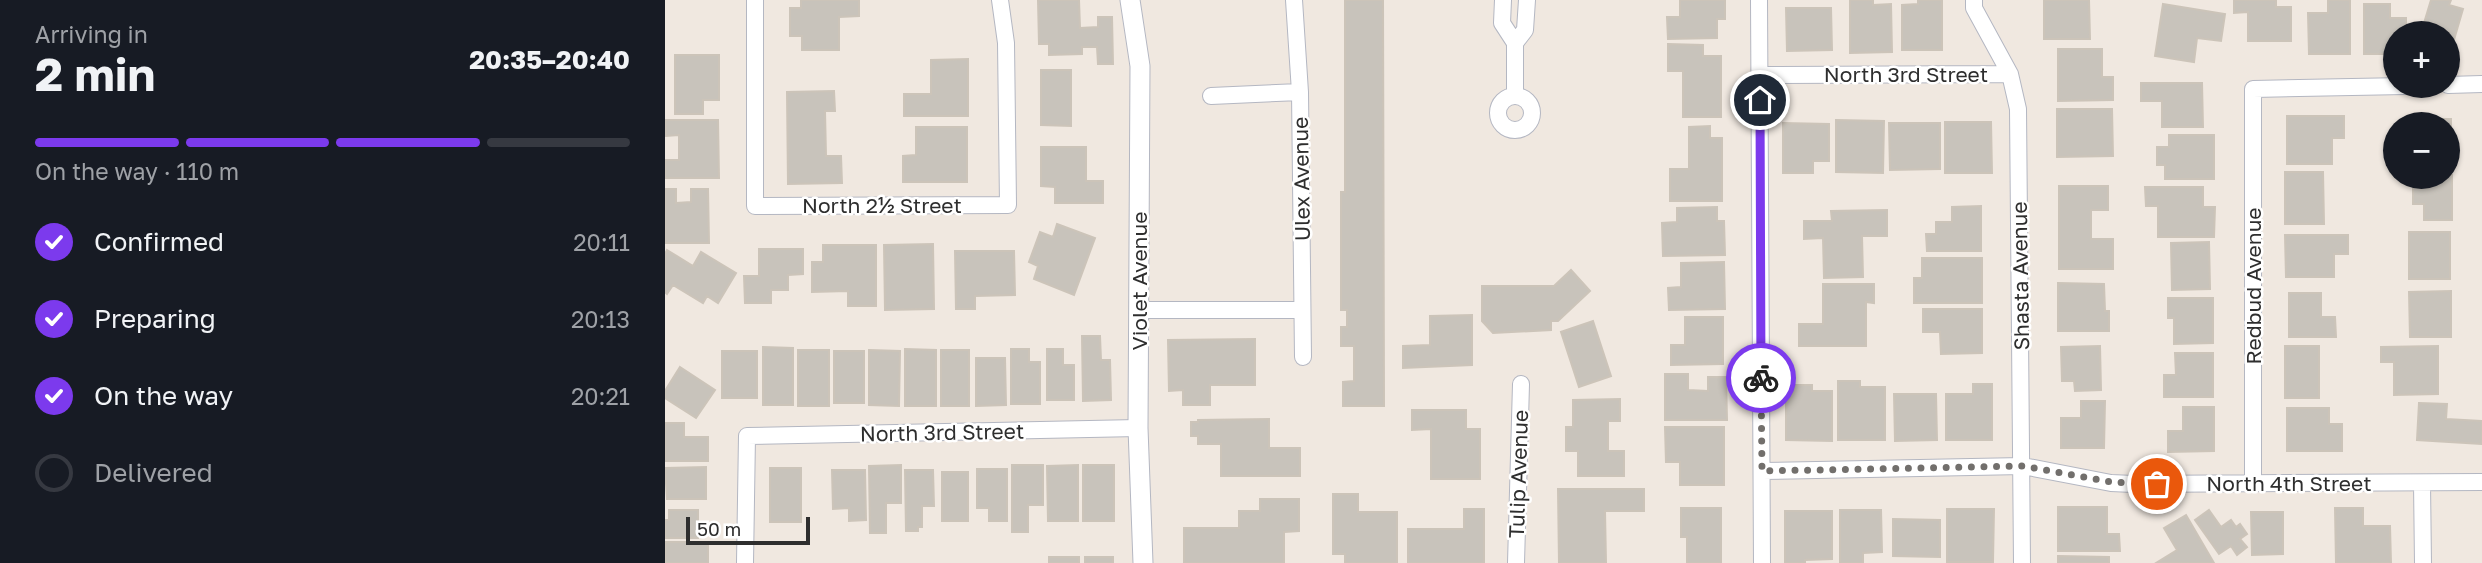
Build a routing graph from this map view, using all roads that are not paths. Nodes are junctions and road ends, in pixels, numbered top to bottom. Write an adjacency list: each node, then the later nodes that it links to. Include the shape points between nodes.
1 (755, 0): 2 (street, North 2½ Street, via 755,206 1008,205 1006,43)
2 (1000, 0)
3 (1130, 0): 18 (street, Violet Avenue, via 1140,66)
4 (1294, 0): 15 (street, Ulex Avenue)
5 (1503, 0): 9 (street, via 1502,23)
6 (1527, 0): 9 (street, via 1525,30)
7 (1759, 0): 11 (street)
8 (1974, 0): 10 (street, Shasta Avenue)
9 (1514, 43): 17 (street)
10 (2010, 74): 11 (street, North 3rd Street); 23 (street, Shasta Avenue, via 2018,109)
11 (1759, 75): 24 (street)
12 (2482, 83): 13 (street)
13 (2460, 84)
14 (2383, 86): 27 (street, Redbud Avenue, via 2253,89)
15 (1300, 92): 16 (street); 19 (street, Ulex Avenue)
16 (1211, 96)
17 (1515, 96)
18 (1138, 310): 19 (street); 22 (street, Violet Avenue)
19 (1302, 310): 20 (street, Ulex Avenue)
20 (1303, 357)
21 (1521, 384): 30 (street, Tulip Avenue)
22 (1138, 428): 28 (street, North 3rd Street, via 747,436); 29 (street, Violet Avenue)
23 (2023, 466): 24 (street, North 4th Street); 27 (street, North 4th Street, via 2111,482); 32 (street, Shasta Avenue)
24 (1762, 471): 31 (street)
25 (2422, 482): 26 (street, North 4th Street); 27 (street, North 4th Street); 33 (street)
26 (2482, 482)
27 (2253, 484)
28 (745, 563)
29 (1143, 563)
30 (1516, 563)
31 (1762, 563)
32 (2022, 563)
33 (2423, 563)

